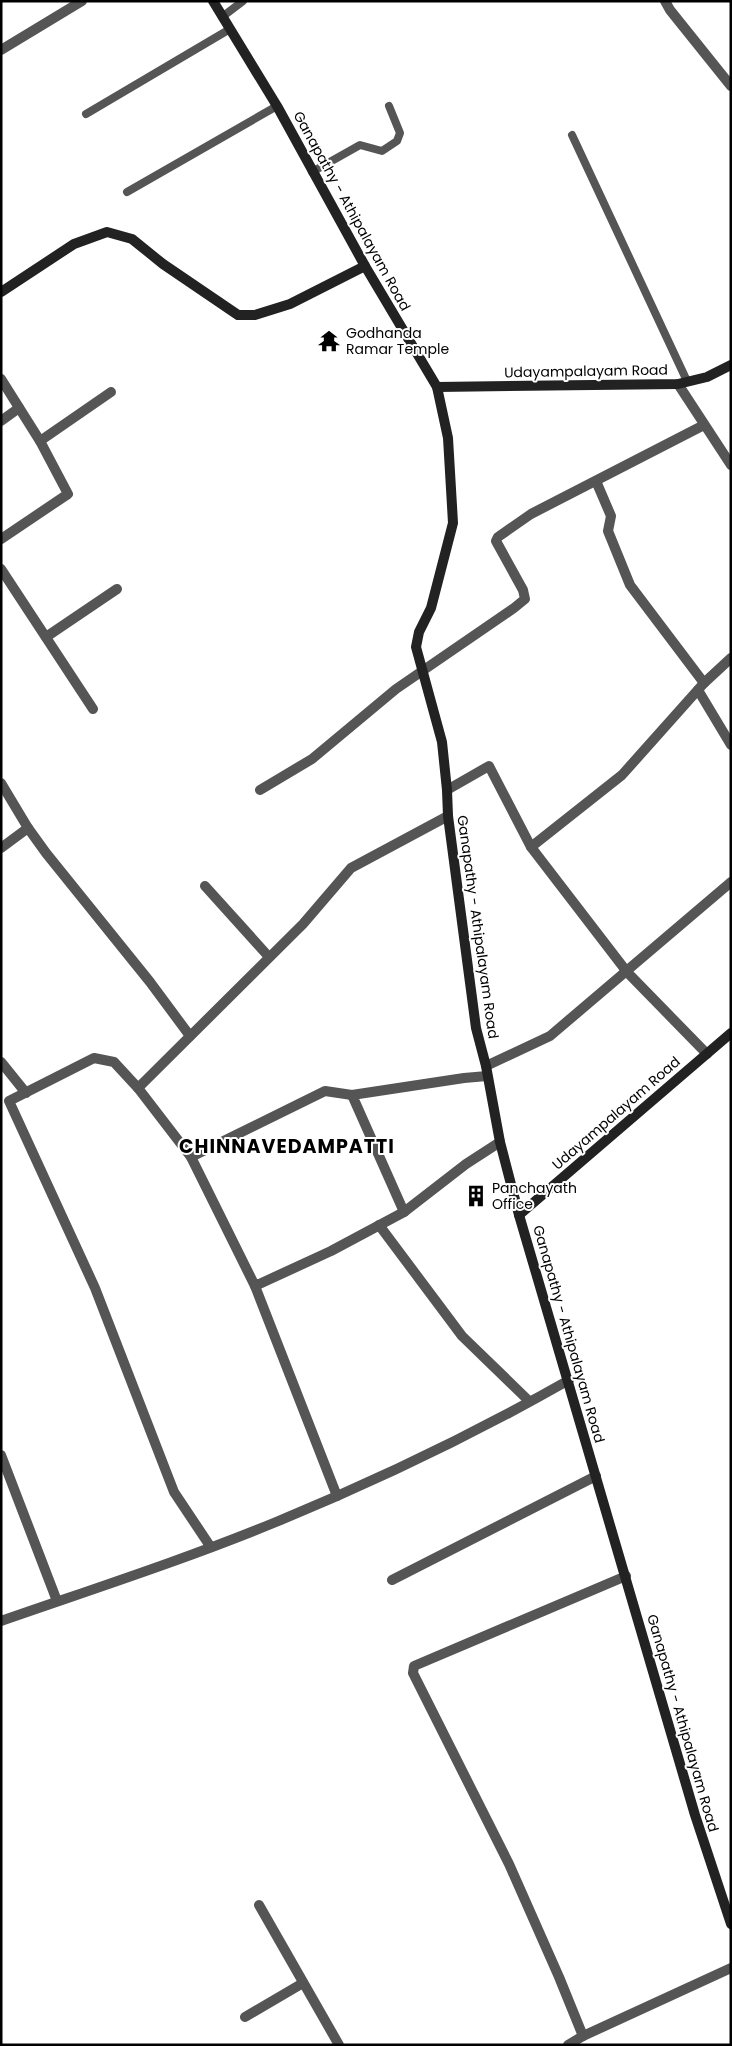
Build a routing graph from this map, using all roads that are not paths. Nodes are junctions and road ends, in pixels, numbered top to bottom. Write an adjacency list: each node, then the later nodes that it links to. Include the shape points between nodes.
1 (82, 1): 7 (street)
2 (213, 1): 5 (main road, Ganapathy - Athipalayam Road)
3 (243, 1): 5 (lane)
4 (665, 1): 8 (street)
5 (222, 17): 6 (main road, Ganapathy - Athipalayam Road)
6 (230, 29): 9 (main road, Ganapathy - Athipalayam Road); 11 (lane)
7 (1, 50)
8 (731, 86)
9 (277, 106): 13 (main road, Ganapathy - Athipalayam Road); 14 (lane)
10 (389, 106): 13 (lane, via 400,133 393,144 382,150 360,145)
11 (86, 114)
12 (572, 135): 19 (lane)
13 (312, 172): 15 (main road, Ganapathy - Athipalayam Road)
14 (128, 192)
15 (365, 266): 16 (main road, via 290,304 255,315 238,315 132,239 108,232 74,244); 20 (main road, Ganapathy - Athipalayam Road)
16 (1, 292)
17 (731, 365): 19 (main road, Udayampalayam Road, via 707,377)
18 (1, 378): 22 (street)
19 (682, 383): 20 (main road, Udayampalayam Road); 24 (street)
20 (437, 387): 33 (main road, Ganapathy - Athipalayam Road, via 448,438 453,523 430,608 419,632 416,647)
21 (111, 392): 25 (street)
22 (18, 408): 23 (street); 25 (street)
23 (1, 421)
24 (704, 425): 26 (street); 27 (street)
25 (40, 442): 28 (street, via 68,494)
26 (731, 466)
27 (596, 481): 33 (street, via 531,514 498,537 496,541 525,599); 34 (street, via 611,516 608,531 630,585)
28 (1, 540)
29 (1, 569): 31 (street)
30 (117, 589): 31 (street)
31 (46, 637): 35 (street)
32 (731, 658): 34 (street)
33 (422, 670): 38 (street, via 312,759); 39 (main road, Ganapathy - Athipalayam Road, via 442,742)
34 (701, 686): 36 (street); 42 (street, via 622,775)
35 (93, 709)
36 (731, 745)
37 (1, 783): 41 (street)
38 (260, 790)
39 (447, 790): 40 (main road, Ganapathy - Athipalayam Road); 42 (street, via 489,766)
40 (448, 816): 46 (street, via 351,868 303,924); 52 (main road, Ganapathy - Athipalayam Road, via 476,1028)
41 (28, 828): 43 (street); 49 (street)
42 (532, 847): 47 (street)
43 (1, 848)
44 (731, 882): 47 (street)
45 (205, 886): 46 (street)
46 (269, 957): 49 (street)
47 (627, 972): 50 (street); 52 (street, via 550,1036)
48 (731, 1033): 50 (main road, Udayampalayam Road)
49 (190, 1036): 53 (street)
50 (707, 1054): 59 (main road, Udayampalayam Road)
51 (1, 1062): 54 (street)
52 (486, 1071): 55 (street, via 464,1078); 56 (main road, Ganapathy - Athipalayam Road)
53 (138, 1088): 54 (street, via 114,1062 94,1058); 57 (street)
54 (26, 1093): 67 (street, via 9,1102 95,1288 174,1492)
55 (352, 1094): 57 (street, via 325,1091); 58 (street)
56 (500, 1142): 58 (street); 59 (main road, Ganapathy - Athipalayam Road)
57 (191, 1157): 61 (street)
58 (404, 1212): 60 (street)
59 (519, 1214): 62 (main road, Ganapathy - Athipalayam Road)
60 (379, 1225): 61 (street); 63 (street, via 462,1336)
61 (255, 1286): 66 (street)
62 (569, 1380): 63 (street); 65 (main road, Ganapathy - Athipalayam Road)
63 (529, 1401): 66 (street, via 466,1436)
64 (1, 1455): 70 (street)
65 (596, 1476): 68 (main road, Ganapathy - Athipalayam Road); 69 (street)
66 (337, 1496): 67 (street)
67 (210, 1546): 70 (street)
68 (626, 1576): 73 (main road, Ganapathy - Athipalayam Road, via 695,1815); 77 (street, via 414,1666 413,1673 509,1864)
69 (392, 1580)
70 (57, 1601): 71 (street)
71 (1, 1621)
72 (259, 1905): 75 (street)
73 (731, 1924)
74 (731, 1968): 77 (street)
75 (303, 1982): 76 (street); 78 (street)
76 (245, 2017)
77 (582, 2036): 79 (street)
78 (339, 2045)
79 (568, 2045)

